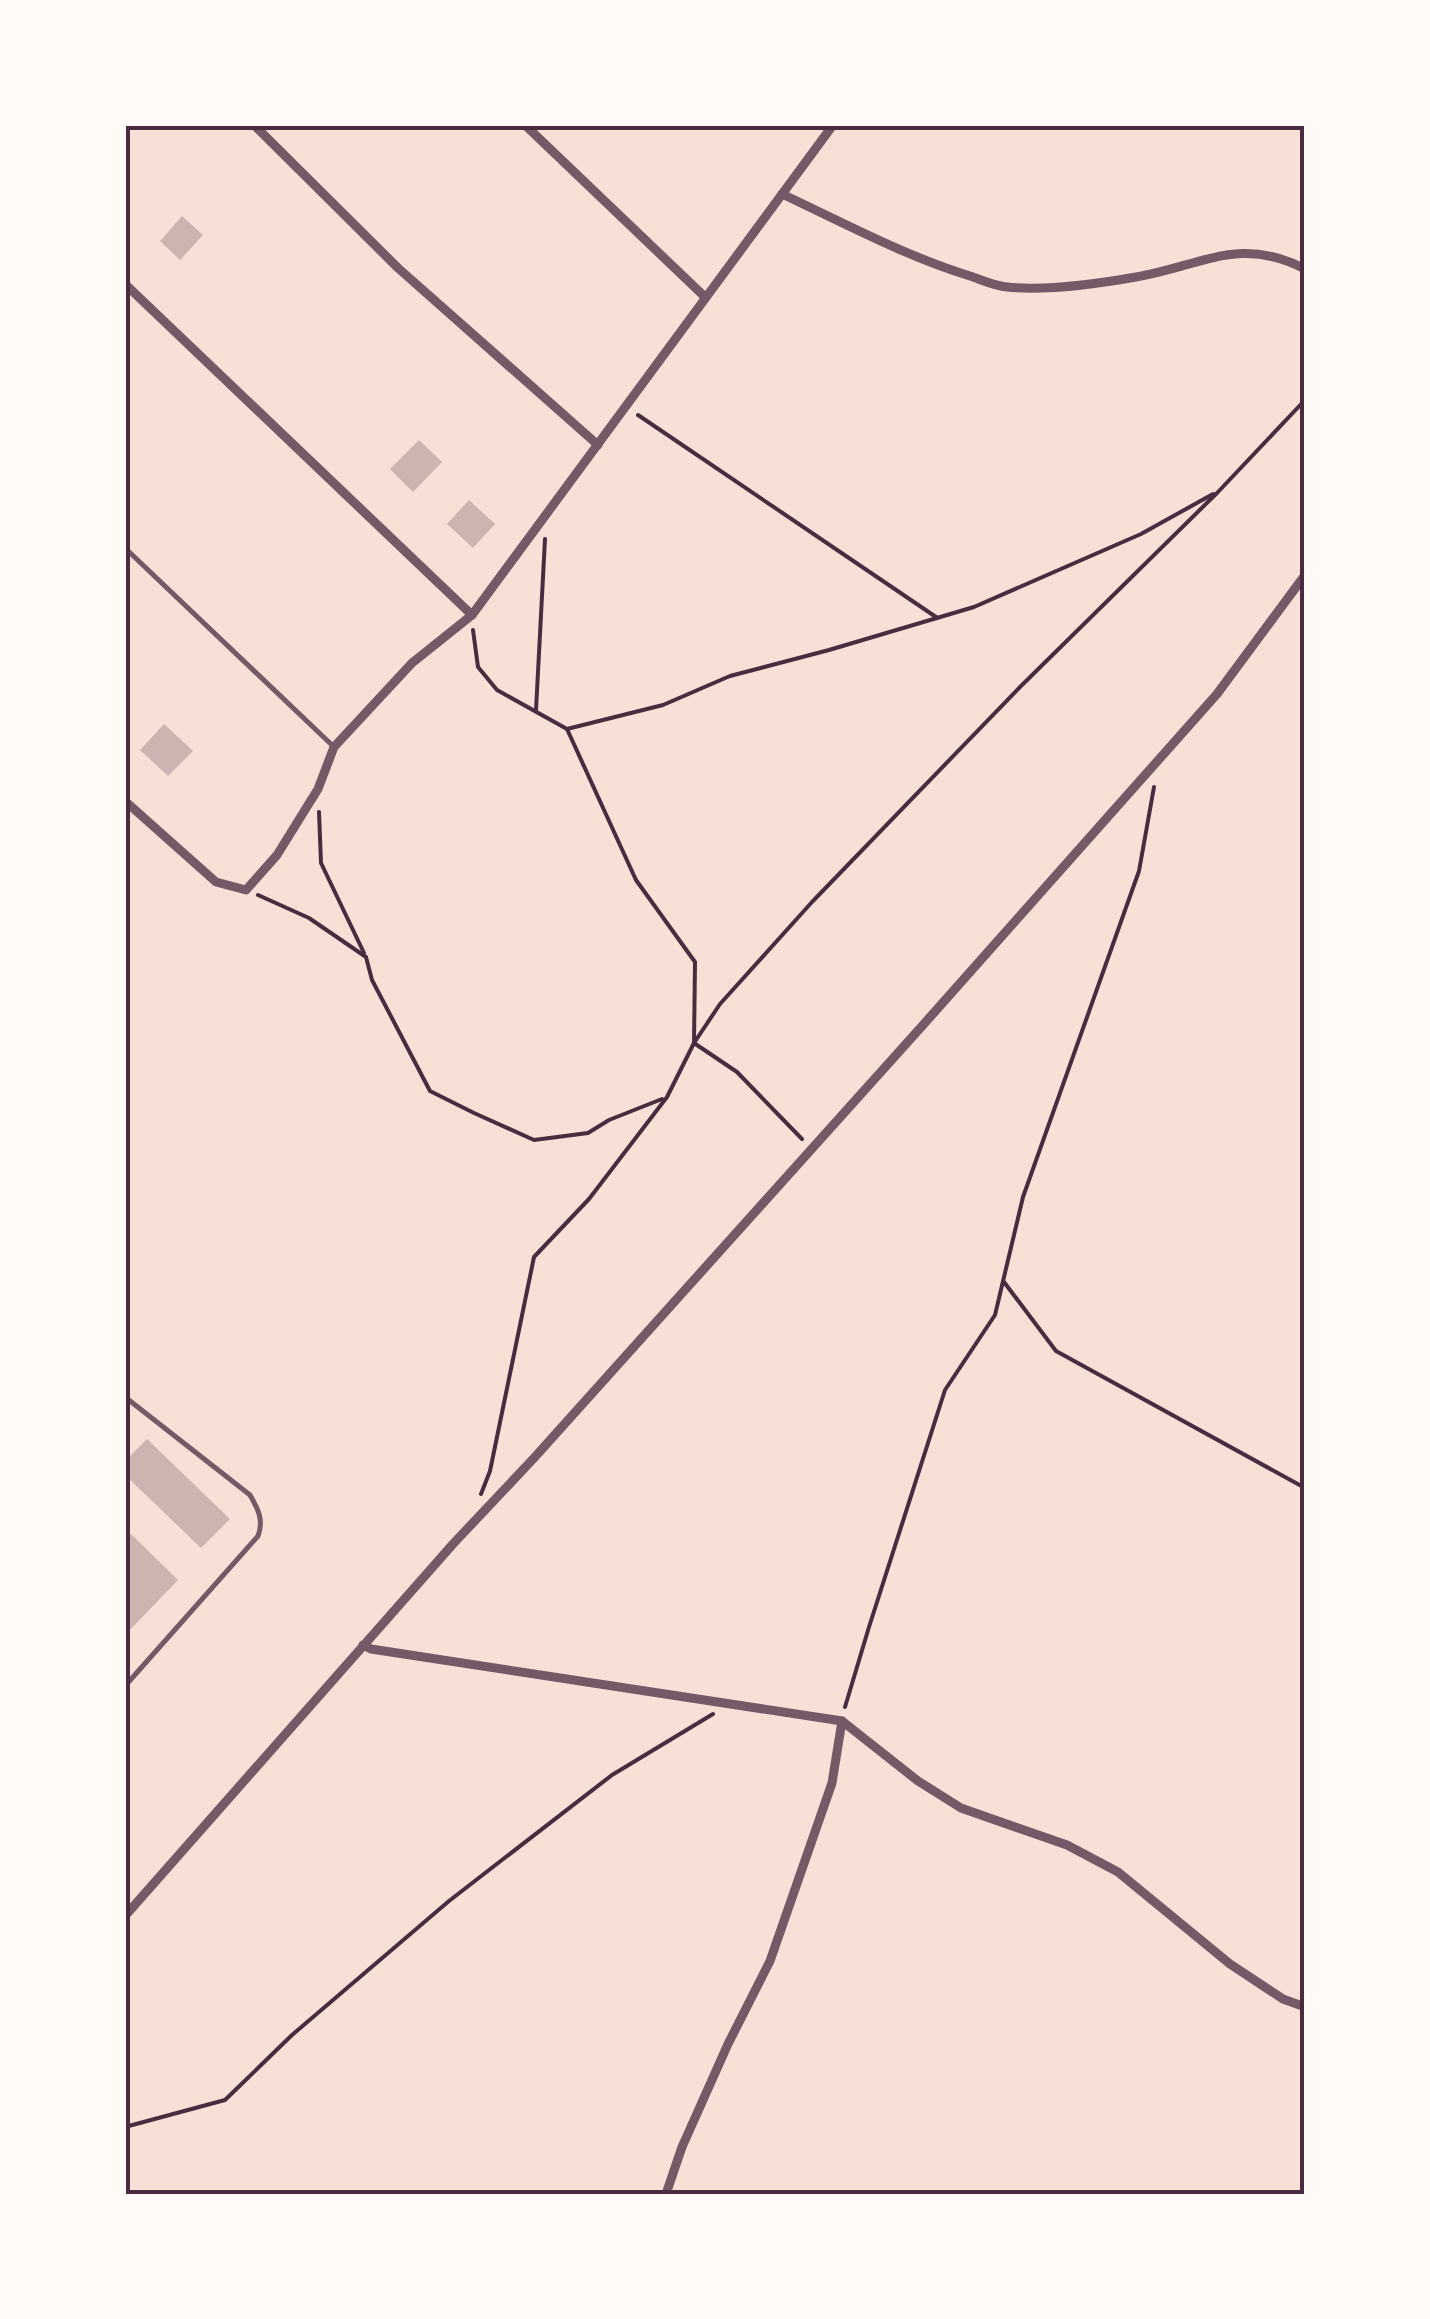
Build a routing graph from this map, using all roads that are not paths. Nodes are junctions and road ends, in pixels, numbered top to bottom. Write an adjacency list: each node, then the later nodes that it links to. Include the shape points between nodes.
1 (254, 125): 8 (street, via 398,268)
2 (525, 125): 7 (street)
3 (833, 125): 4 (street)
4 (782, 194): 5 (street, via 930,264 1005,287 1137,277 1255,253); 7 (street)
5 (1305, 269)
6 (125, 284): 11 (street)
7 (705, 296): 8 (street)
8 (598, 445): 11 (street)
9 (125, 548): 12 (lane)
10 (1305, 575): 15 (street, via 1217,694)
11 (472, 616): 12 (street, via 412,663)
12 (334, 747): 13 (street, via 318,789 246,890 216,882)
13 (125, 801)
14 (125, 1397): 16 (lane, via 250,1494 261,1528)
15 (363, 1645): 17 (street); 18 (street)
16 (125, 1686)
17 (842, 1721): 19 (street, via 961,1808 1067,1845 1118,1872 1230,1964); 20 (street, via 832,1784 770,1961)
18 (125, 1916)
19 (1305, 2007)
20 (666, 2194)

